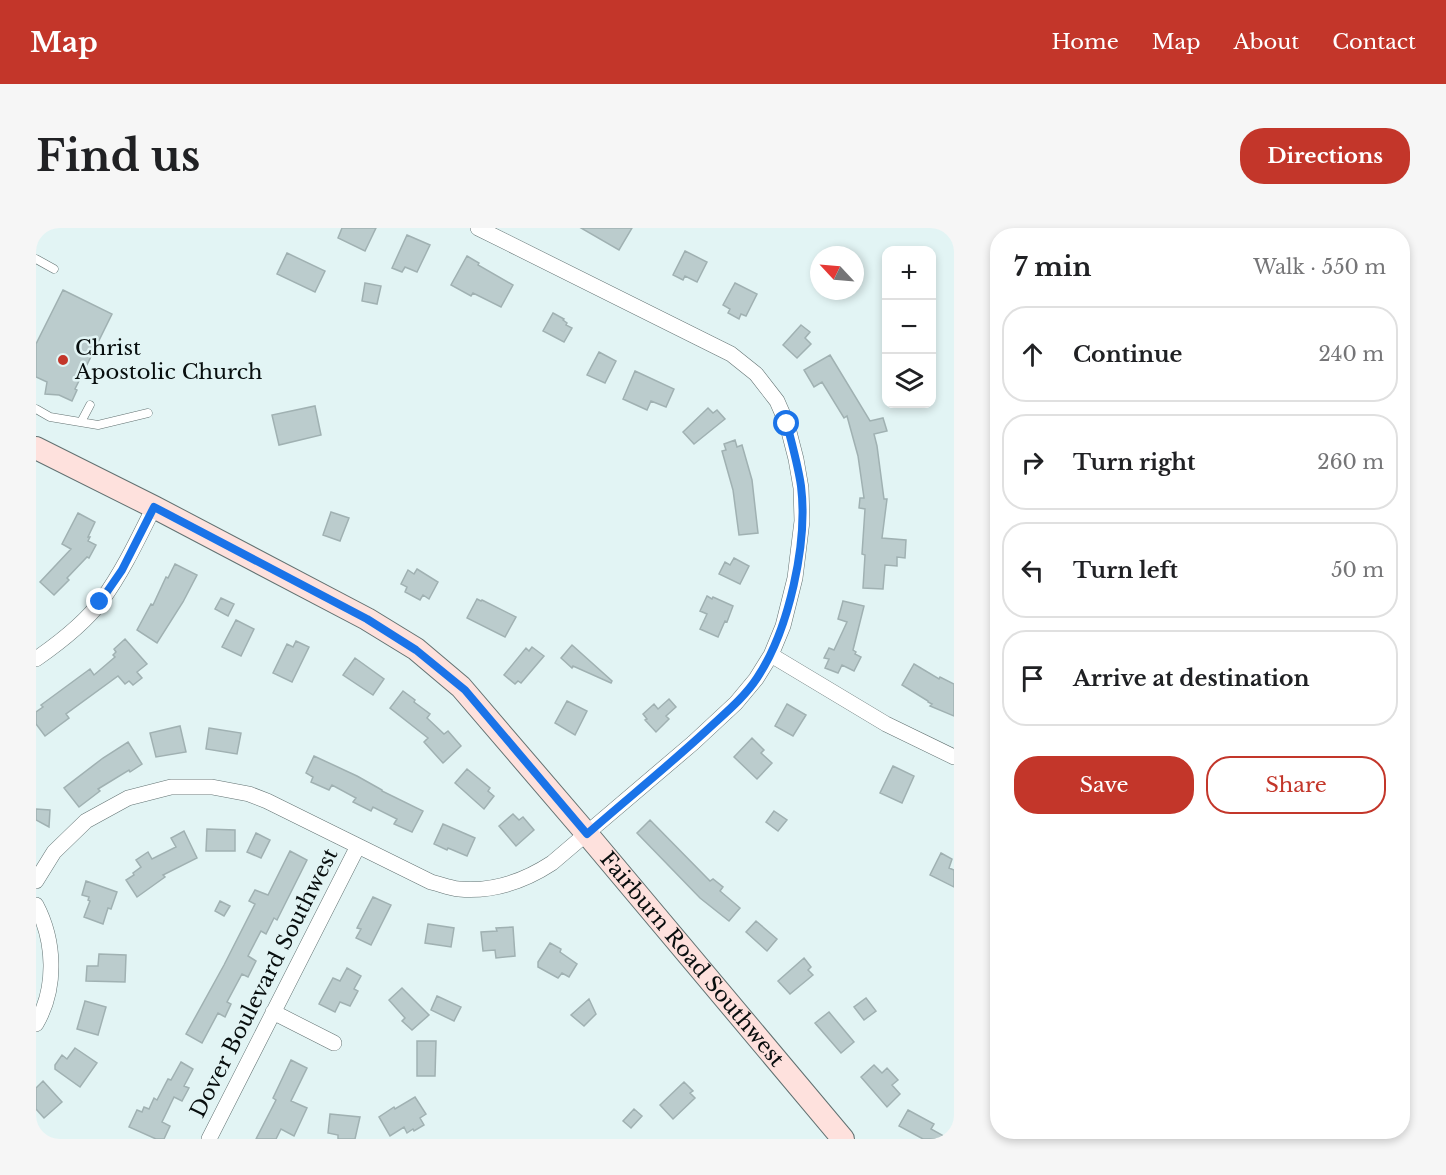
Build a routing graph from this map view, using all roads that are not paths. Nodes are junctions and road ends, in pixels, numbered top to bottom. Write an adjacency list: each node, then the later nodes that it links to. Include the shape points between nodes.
1 (478, 228): 10 (street, via 731,354 756,374 777,401 796,459 802,521 795,578)
2 (36, 259): 3 (lane)
3 (54, 269)
4 (90, 405): 7 (lane)
5 (36, 409): 7 (lane, via 50,417)
6 (148, 413): 7 (lane, via 98,425)
7 (81, 422)
8 (36, 448): 9 (street, Fairburn Road Southwest)
9 (154, 507): 11 (street, via 122,570 100,602 63,640); 13 (street, Fairburn Road Southwest, via 367,619 416,650 465,690)
10 (771, 655): 12 (street, via 886,724); 13 (street, via 736,703)
11 (36, 659)
12 (954, 757)
13 (587, 834): 14 (street, via 533,875 481,890 431,882); 21 (street, Fairburn Road Southwest)
14 (357, 846): 15 (street, via 249,794 212,787 171,787 128,798 86,822 54,852); 17 (street, Dover Boulevard Southwest)
15 (36, 881)
16 (36, 905): 18 (street, via 50,942 52,968)
17 (273, 1012): 19 (street); 20 (street, Dover Boulevard Southwest)
18 (36, 1024)
19 (334, 1043)
20 (209, 1139)
21 (843, 1139)

